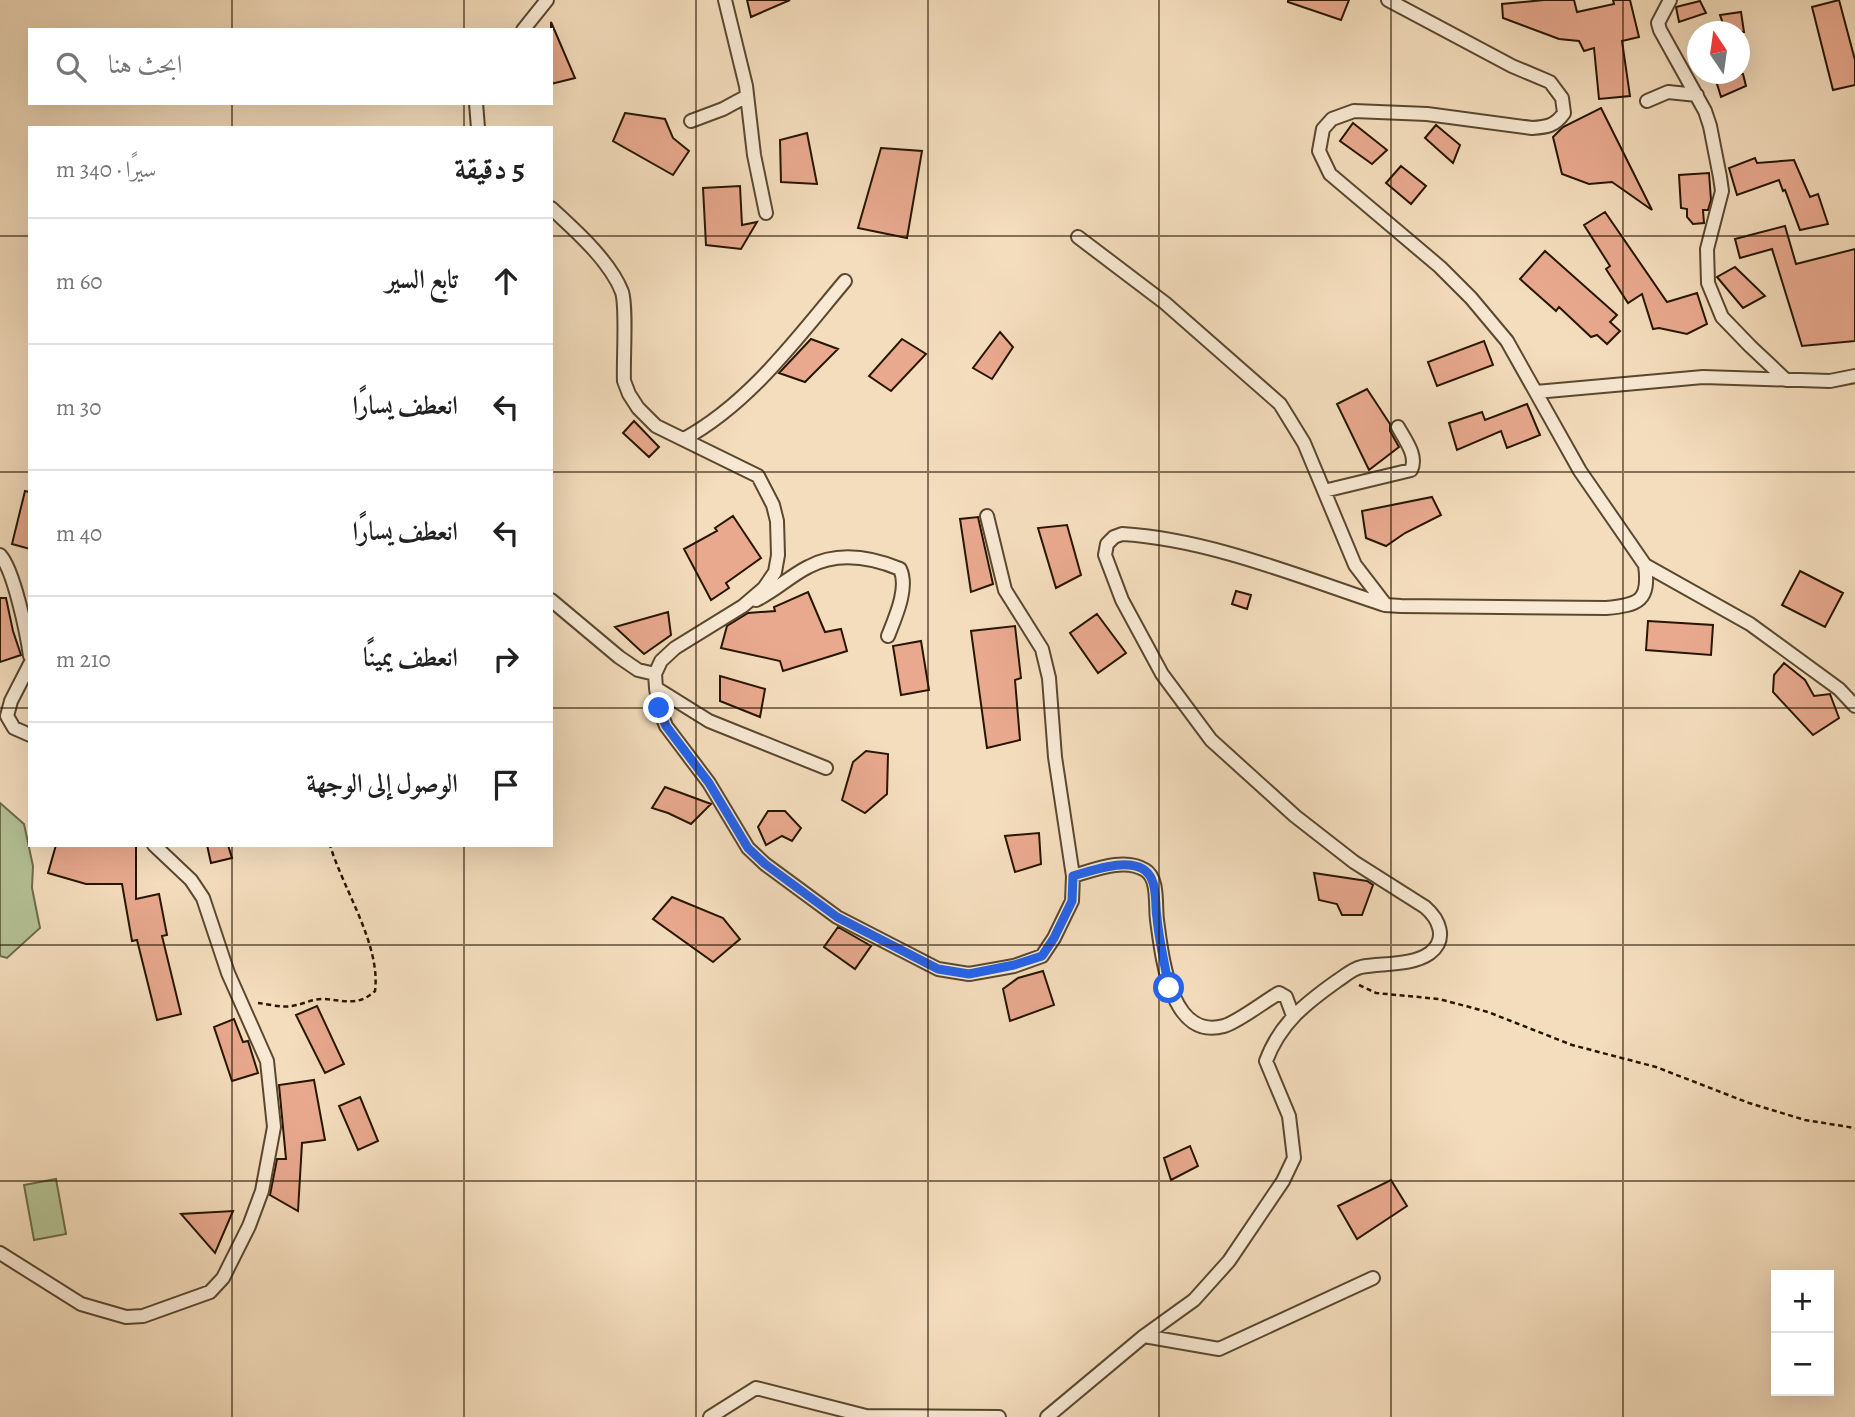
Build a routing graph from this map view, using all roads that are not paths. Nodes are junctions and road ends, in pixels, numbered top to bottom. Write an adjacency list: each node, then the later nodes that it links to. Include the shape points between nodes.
1 (547, 0): 5 (street)
2 (725, 0): 7 (street)
3 (1388, 0): 18 (street, via 1550,82 1562,98 1564,113 1557,123 1532,128 1396,111 1354,111 1332,119 1322,130 1319,151 1335,179 1471,298 1507,341)
4 (1670, 0): 6 (street, via 1658,23)
5 (525, 28)
6 (1697, 95): 8 (street, via 1668,92); 17 (street, via 1710,126 1722,191 1707,249 1708,283 1722,317)
7 (747, 96): 10 (street); 13 (street)
8 (1647, 101)
9 (476, 105): 11 (street)
10 (691, 121)
11 (478, 126)
12 (553, 210): 20 (street, via 611,272 623,294 624,381 629,394 656,426)
13 (766, 213)
14 (1078, 237): 21 (street, via 1165,303 1280,404 1304,443)
15 (845, 281): 20 (street, via 752,387 724,413)
16 (1855, 376): 17 (street, via 1830,381)
17 (1786, 380): 18 (street, via 1703,377)
18 (1536, 393): 24 (street, via 1580,471)
19 (1398, 427): 21 (street, via 1413,456 1411,470)
20 (684, 439): 27 (street, via 758,476 773,505 778,544 775,572 764,589)
21 (1324, 491): 26 (street, via 1355,565)
22 (987, 516): 37 (street, via 1005,590 1042,649 1049,678 1055,757)
23 (0, 555): 28 (street, via 6,561)
24 (1645, 565): 26 (street, via 1646,590 1628,606); 33 (street, via 1750,624 1839,689)
25 (553, 602): 31 (street, via 638,670)
26 (1385, 605): 38 (street, via 1247,559 1178,542 1122,534 1107,544 1105,555 1122,600 1162,674 1211,740 1295,816 1435,916 1440,938 1429,953 1410,961 1356,968)
27 (743, 606): 29 (street, via 823,560 872,560 903,574); 31 (street, via 675,648 660,661)
28 (27, 628)
29 (888, 636)
30 (28, 668): 34 (street, via 7,716 14,728)
31 (654, 674): 32 (street)
32 (656, 688): 35 (street, via 709,721); 37 (street, via 666,726 709,783 748,848 837,917 938,969 969,974 1042,956 1072,901)
33 (1855, 706)
34 (28, 734)
35 (826, 768)
36 (156, 847): 39 (street, via 203,898 228,973 267,1061 274,1127 262,1191 249,1226 223,1278 210,1292 143,1316 126,1317 81,1304)
37 (1073, 876): 38 (street, via 1108,866 1135,866 1149,874 1169,988 1191,1022 1209,1028 1226,1026 1279,993)
38 (1293, 1016): 41 (street, via 1266,1061 1289,1116 1294,1158 1229,1261 1194,1300)
39 (0, 1254)
40 (1373, 1278): 41 (street, via 1219,1349)
41 (1144, 1336): 44 (street)
42 (710, 1417): 43 (street, via 756,1388 866,1416)
43 (999, 1417)
44 (1047, 1417)

